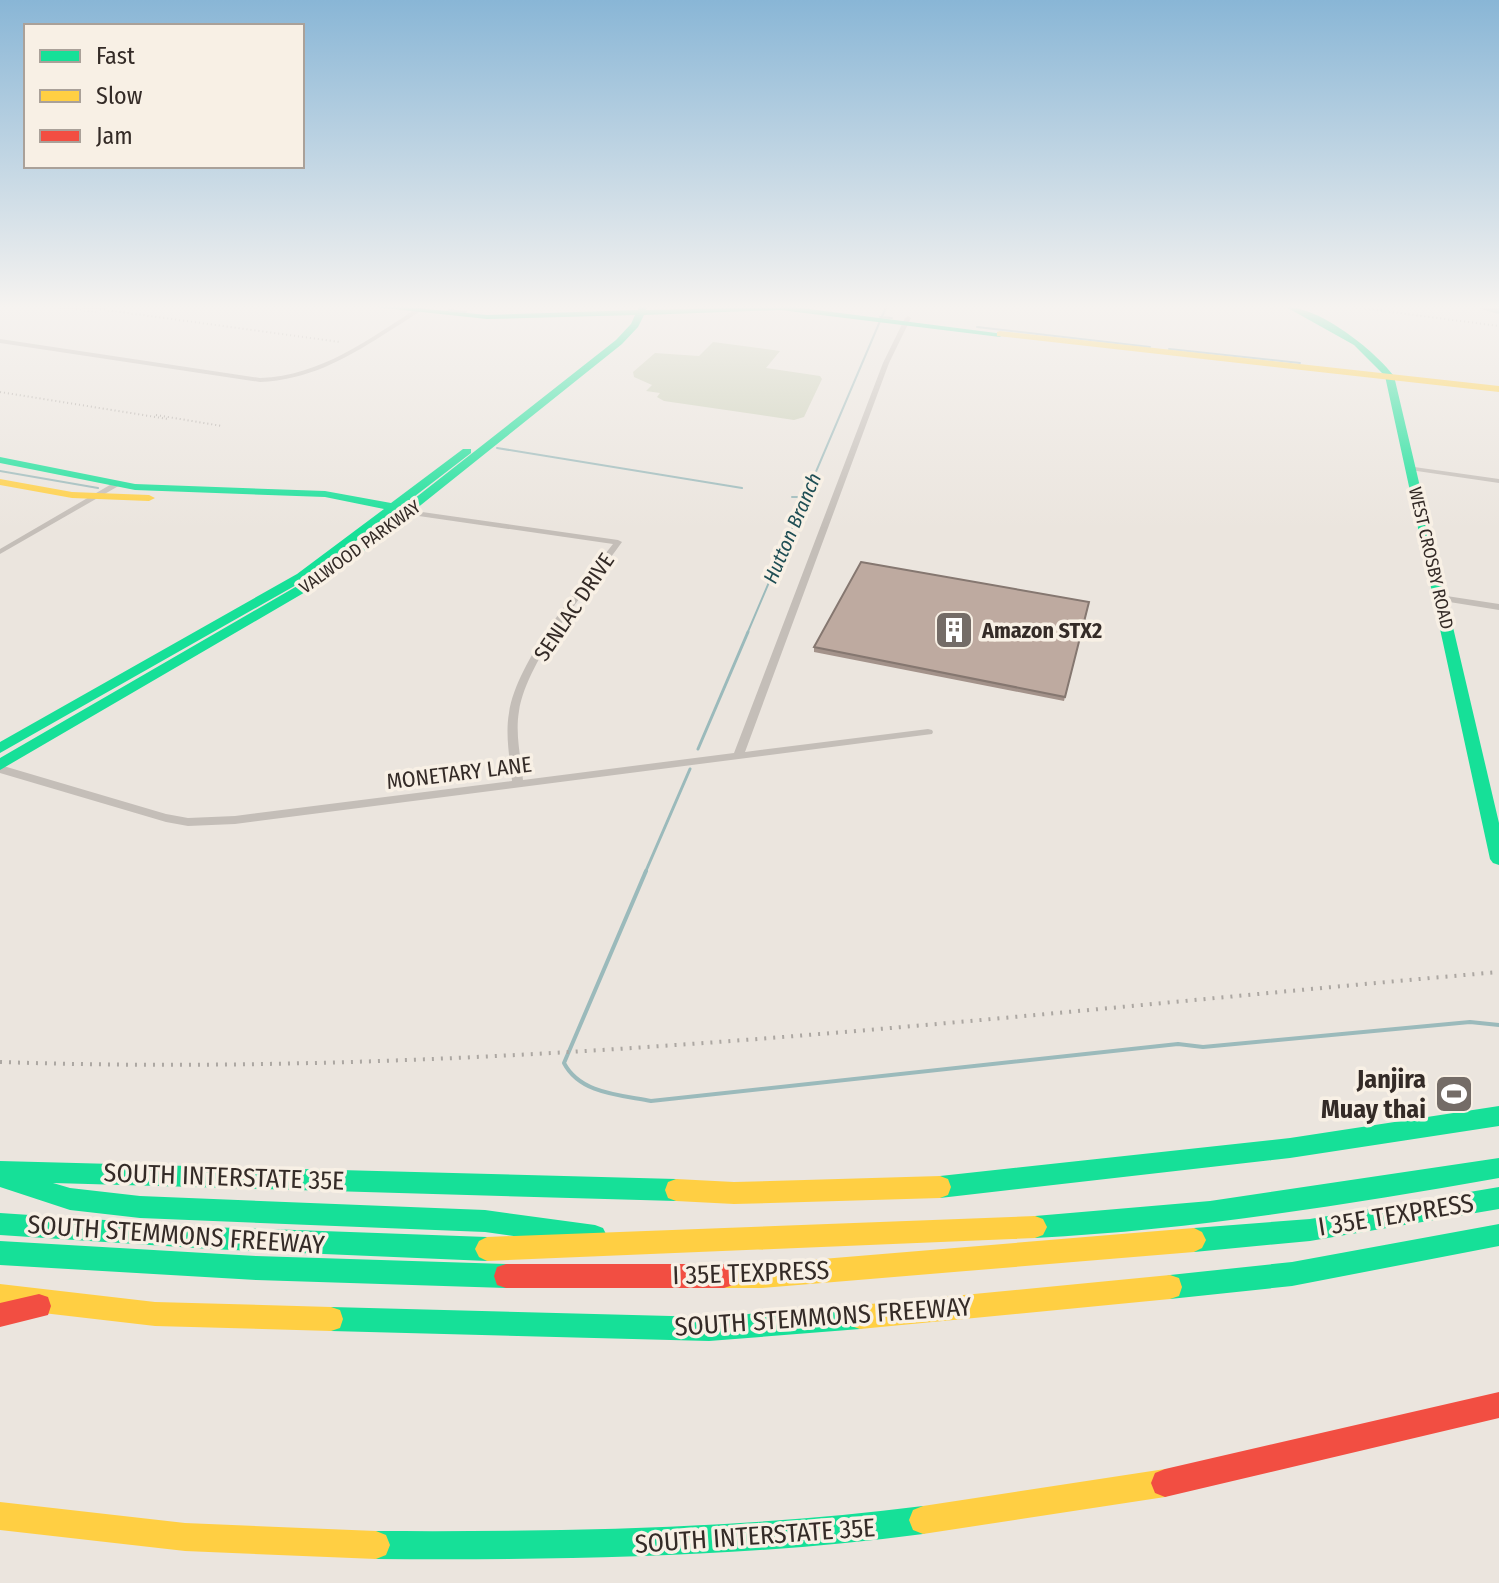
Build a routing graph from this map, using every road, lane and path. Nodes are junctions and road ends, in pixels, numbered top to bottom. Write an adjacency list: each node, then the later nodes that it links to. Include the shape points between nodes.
1 (564, 381): 13 (main road, VALWOOD PARKWAY)
2 (879, 381): 20 (street)
3 (1390, 381): 7 (main road, WEST CROSBY ROAD)
4 (1447, 381): 5 (main road)
5 (1499, 387)
6 (0, 460): 10 (main road, SENLAC DRIVE)
7 (1410, 468): 8 (street); 15 (main road, WEST CROSBY ROAD)
8 (1499, 481)
9 (0, 482): 12 (main road, SENLAC DRIVE)
10 (118, 484): 11 (main road, SENLAC DRIVE); 12 (street)
11 (268, 495): 12 (main road, SENLAC DRIVE); 13 (main road, SENLAC DRIVE, via 325,494)
12 (96, 496): 14 (street)
13 (397, 510): 17 (main road, VALWOOD PARKWAY, via 320,572); 22 (street, SENLAC DRIVE, via 618,542 545,644 520,693 513,728)
14 (0, 552)
15 (1440, 598): 16 (street); 23 (main road, WEST CROSBY ROAD)
16 (1499, 607)
17 (175, 657): 19 (main road, VALWOOD PARKWAY); 21 (main road, VALWOOD PARKWAY)
18 (928, 732): 20 (street, MONETARY LANE)
19 (0, 748)
20 (738, 756): 22 (street, MONETARY LANE)
21 (0, 767): 22 (street, MONETARY LANE, via 188,822)
22 (518, 785)
23 (1499, 859)
24 (1499, 1116): 26 (main road, SOUTH INTERSTATE 35E, via 1250,1155 914,1190 734,1193)
25 (1499, 1168): 30 (main road, SOUTH STEMMONS FREEWAY, via 1304,1201 1113,1224)
26 (0, 1174): 30 (main road, via 70,1199 140,1207 485,1221)
27 (1499, 1198): 31 (main road, I 35E TEXPRESS, via 1310,1230 762,1276 477,1276)
28 (0, 1224): 30 (main road, SOUTH STEMMONS FREEWAY, via 383,1247 515,1250)
29 (1499, 1235): 33 (main road, SOUTH STEMMONS FREEWAY, via 1292,1274 709,1329 155,1314)
30 (639, 1242)
31 (0, 1253)
32 (0, 1296): 33 (main road, SOUTH STEMMONS FREEWAY)
33 (55, 1303): 34 (main road)
34 (0, 1315)
35 (1499, 1405): 36 (main road, SOUTH INTERSTATE 35E, via 1163,1484 850,1531 607,1546 317,1545 185,1537)
36 (0, 1516)

